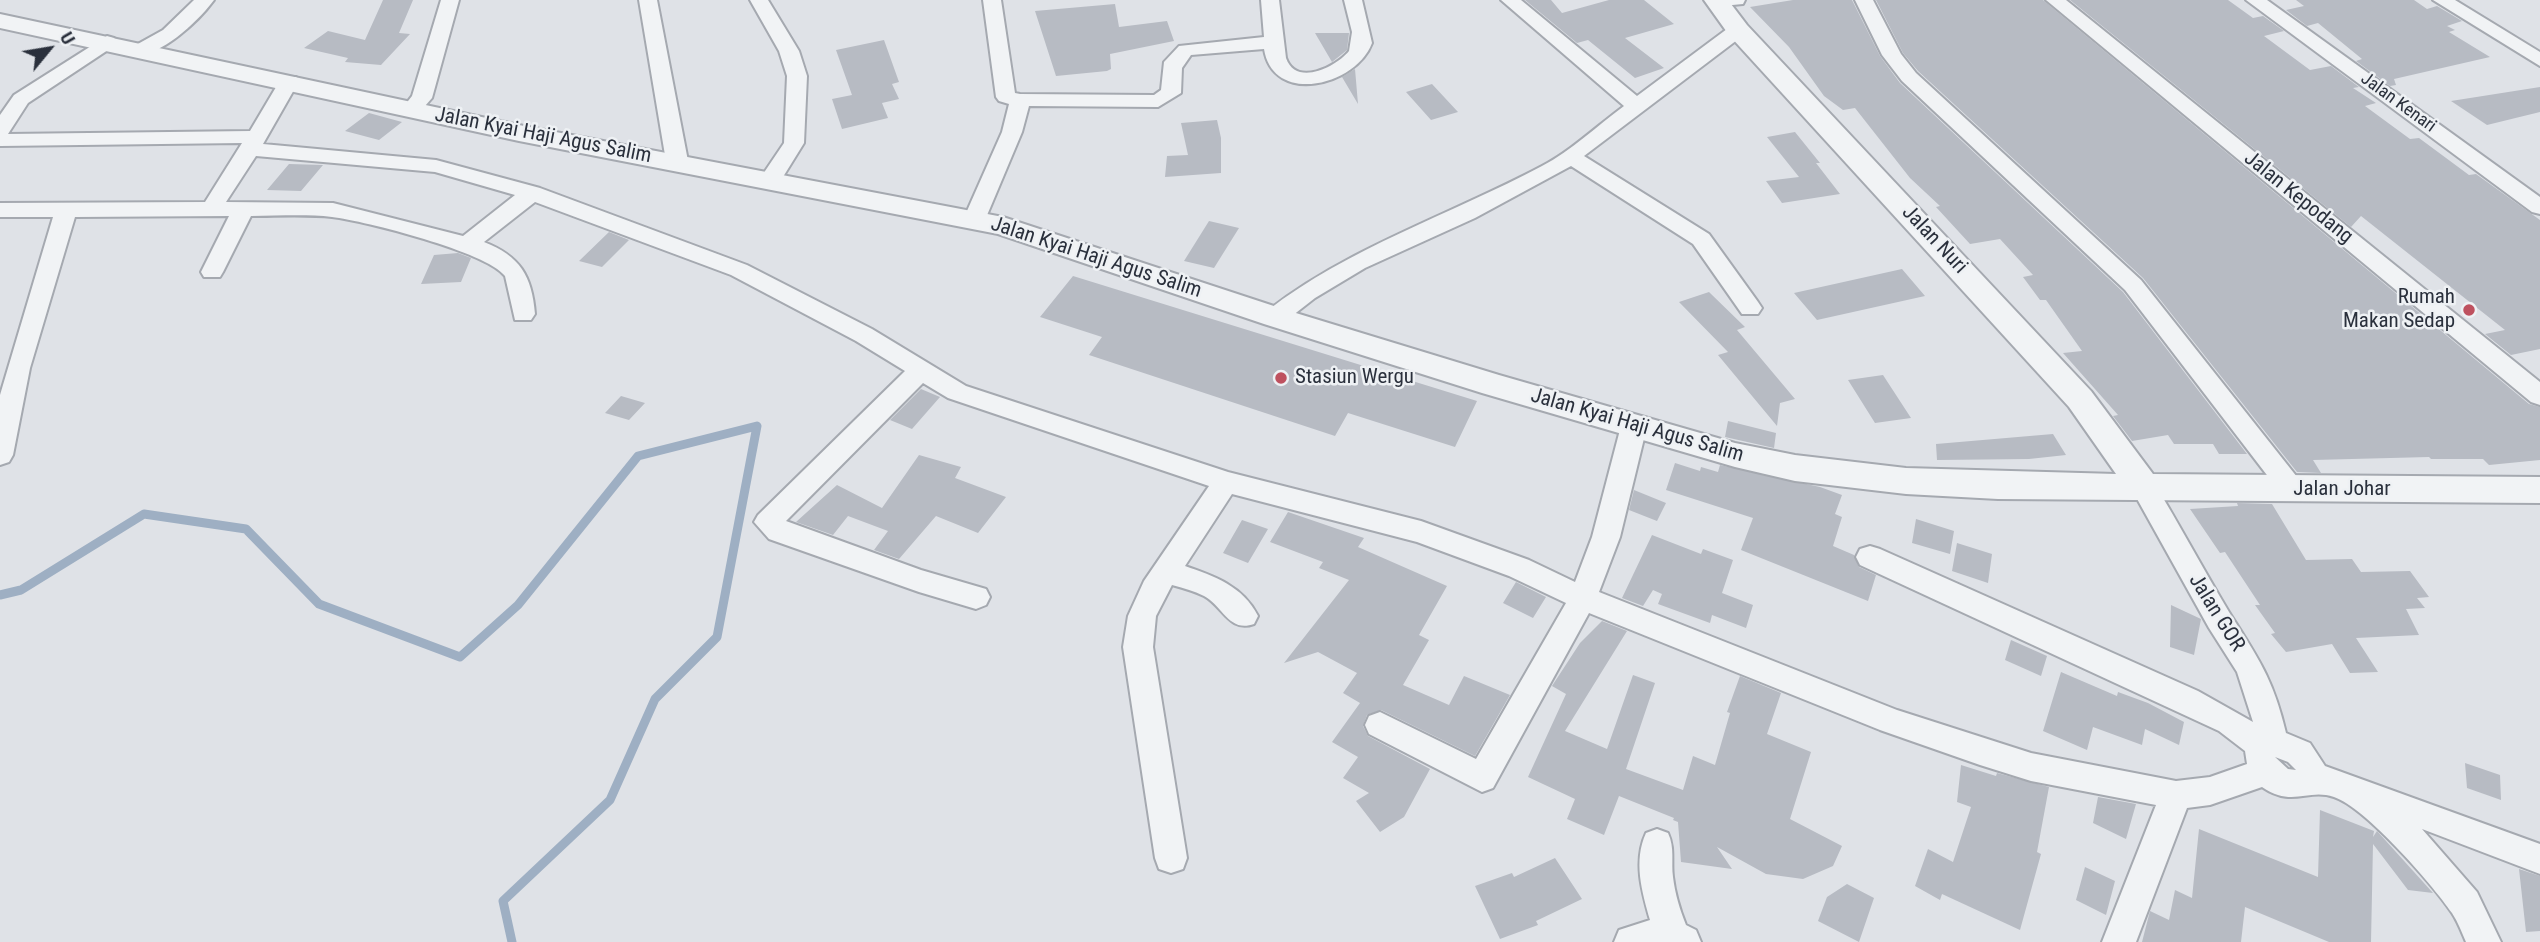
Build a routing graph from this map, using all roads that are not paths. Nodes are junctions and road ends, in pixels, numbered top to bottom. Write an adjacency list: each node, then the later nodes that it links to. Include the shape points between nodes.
1 (205, 0): 18 (street, via 170,34)
2 (450, 0): 23 (street, via 422,98)
3 (648, 0): 28 (street)
4 (759, 0): 29 (street, via 789,51 796,76 794,143)
5 (992, 0): 21 (street, via 1006,97)
6 (1270, 0): 17 (street)
7 (1353, 0): 17 (street, via 1362,43 1342,67 1306,80 1293,77 1280,67)
8 (1510, 0): 22 (street)
9 (1864, 0): 48 (street, via 1892,55 1909,77 2133,285)
10 (2055, 0): 43 (street, Jalan Kepodang)
11 (2255, 0): 31 (street, Jalan Kenari)
12 (2442, 0): 19 (street)
13 (1723, 1): 15 (street, Jalan Nuri)
14 (0, 21): 16 (street, Jalan Kyai Haji Agus Salim)
15 (1738, 30): 22 (street); 47 (street, Jalan Nuri, via 2080,399)
16 (107, 42): 18 (street, Jalan Kyai Haji Agus Salim); 24 (street, via 27,94)
17 (1273, 42): 21 (street, via 1177,54 1171,93 1158,101)
18 (143, 49): 20 (street, Jalan Kyai Haji Agus Salim)
19 (2540, 60)
20 (289, 81): 23 (street, Jalan Kyai Haji Agus Salim); 26 (street)
21 (1020, 100): 36 (street, via 1012,132)
22 (1637, 106): 27 (street)
23 (411, 110): 28 (street, Jalan Kyai Haji Agus Salim)
24 (0, 130)
25 (0, 140): 26 (street)
26 (253, 143): 30 (street, via 436,166); 33 (street)
27 (1570, 156): 39 (street, via 1701,239); 41 (street, via 1531,181 1357,263)
28 (677, 161): 29 (street, Jalan Kyai Haji Agus Salim)
29 (770, 180): 36 (street, Jalan Kyai Haji Agus Salim)
30 (532, 193): 37 (street); 42 (street, via 739,270 864,335)
31 (2540, 207)
32 (67, 208): 33 (street); 35 (street); 45 (street, via 18,368)
33 (211, 209): 34 (street)
34 (243, 209): 37 (street, via 333,210); 38 (street)
35 (0, 210)
36 (974, 220): 41 (street, Jalan Kyai Haji Agus Salim)
37 (467, 244): 40 (street, via 515,270 523,288)
38 (212, 272)
39 (1750, 308)
40 (523, 314)
41 (1275, 317): 44 (street, Jalan Kyai Haji Agus Salim)
42 (920, 371): 46 (street, via 957,392); 52 (street, via 768,522 779,531)
43 (2540, 396)
44 (1634, 426): 47 (street, Jalan Kyai Haji Agus Salim, via 1795,468 1932,482); 53 (street, via 1606,537)
45 (0, 455)
46 (1226, 482): 51 (street); 53 (street, via 1421,532 1519,568)
47 (2144, 488): 48 (street, Jalan Johar); 56 (street, Jalan GOR, via 2250,667 2263,700)
48 (2292, 489): 49 (street, Jalan Johar)
49 (2540, 491)
50 (1870, 557): 56 (street, via 2187,700 2230,722)
51 (1167, 571): 54 (street, via 1216,590); 60 (street, via 1142,616 1138,647)
52 (976, 597)
53 (1583, 598): 55 (street, via 1482,778); 58 (street, via 1891,721 1980,751 2031,767)
54 (1244, 616)
55 (1380, 725)
56 (2267, 754): 57 (street, via 2298,751 2308,761 2312,776); 58 (street, via 2210,791)
57 (2354, 789): 61 (street); 65 (street, via 2441,872 2465,903)
58 (2176, 795): 64 (street)
59 (1657, 844): 62 (street, via 1656,888)
60 (1171, 859)
61 (2540, 859)
62 (1678, 938): 63 (street, via 1665,933)
63 (1631, 942)
64 (2119, 942)
65 (2484, 942)

